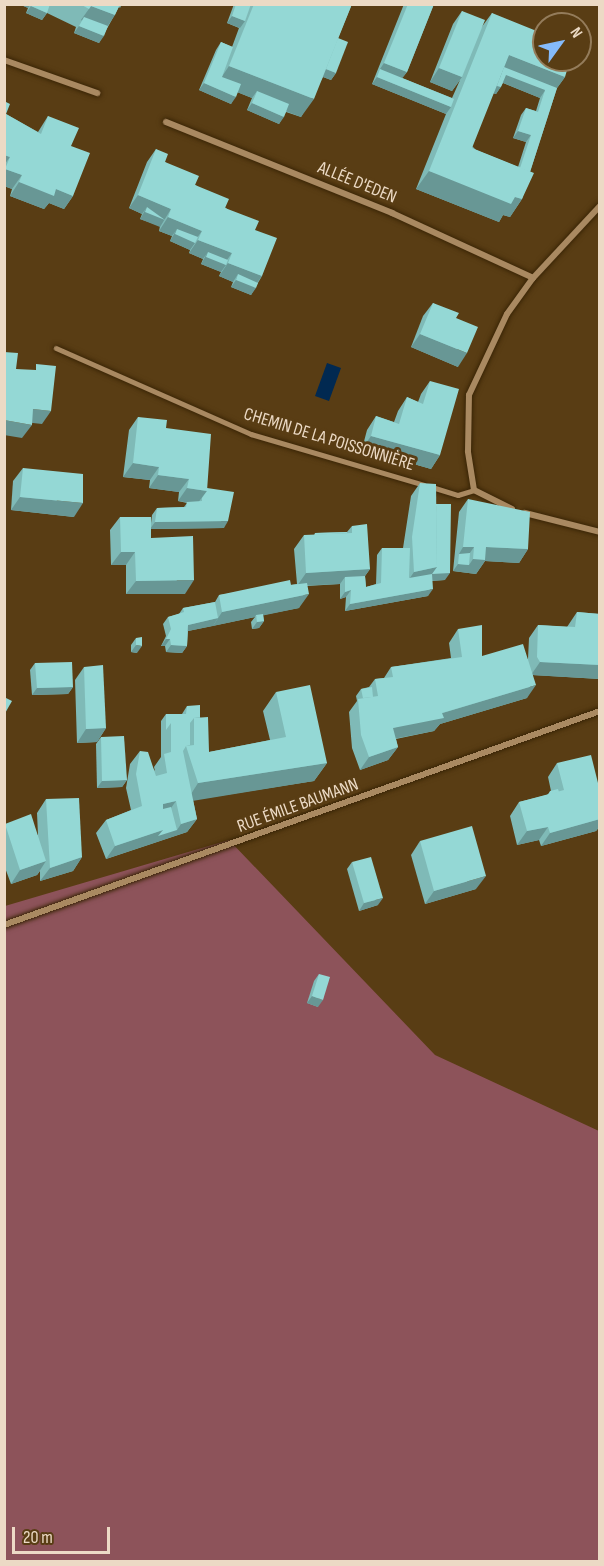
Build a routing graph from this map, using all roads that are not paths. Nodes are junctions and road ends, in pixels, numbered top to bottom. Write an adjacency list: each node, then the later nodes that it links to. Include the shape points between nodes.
1 (4, 60): 2 (street)
2 (97, 93)
3 (166, 122): 5 (street, ALLÉE D'EDEN, via 392,213)
4 (600, 206): 5 (street)
5 (533, 278): 7 (street, via 507,314 469,395 468,451)
6 (56, 348): 7 (lane, CHEMIN DE LA POISSONNIÈRE, via 250,434 458,495)
7 (474, 490): 8 (street, via 508,508)
8 (600, 532)
9 (600, 711): 10 (street, RUE ÉMILE BAUMANN)
10 (4, 925)

